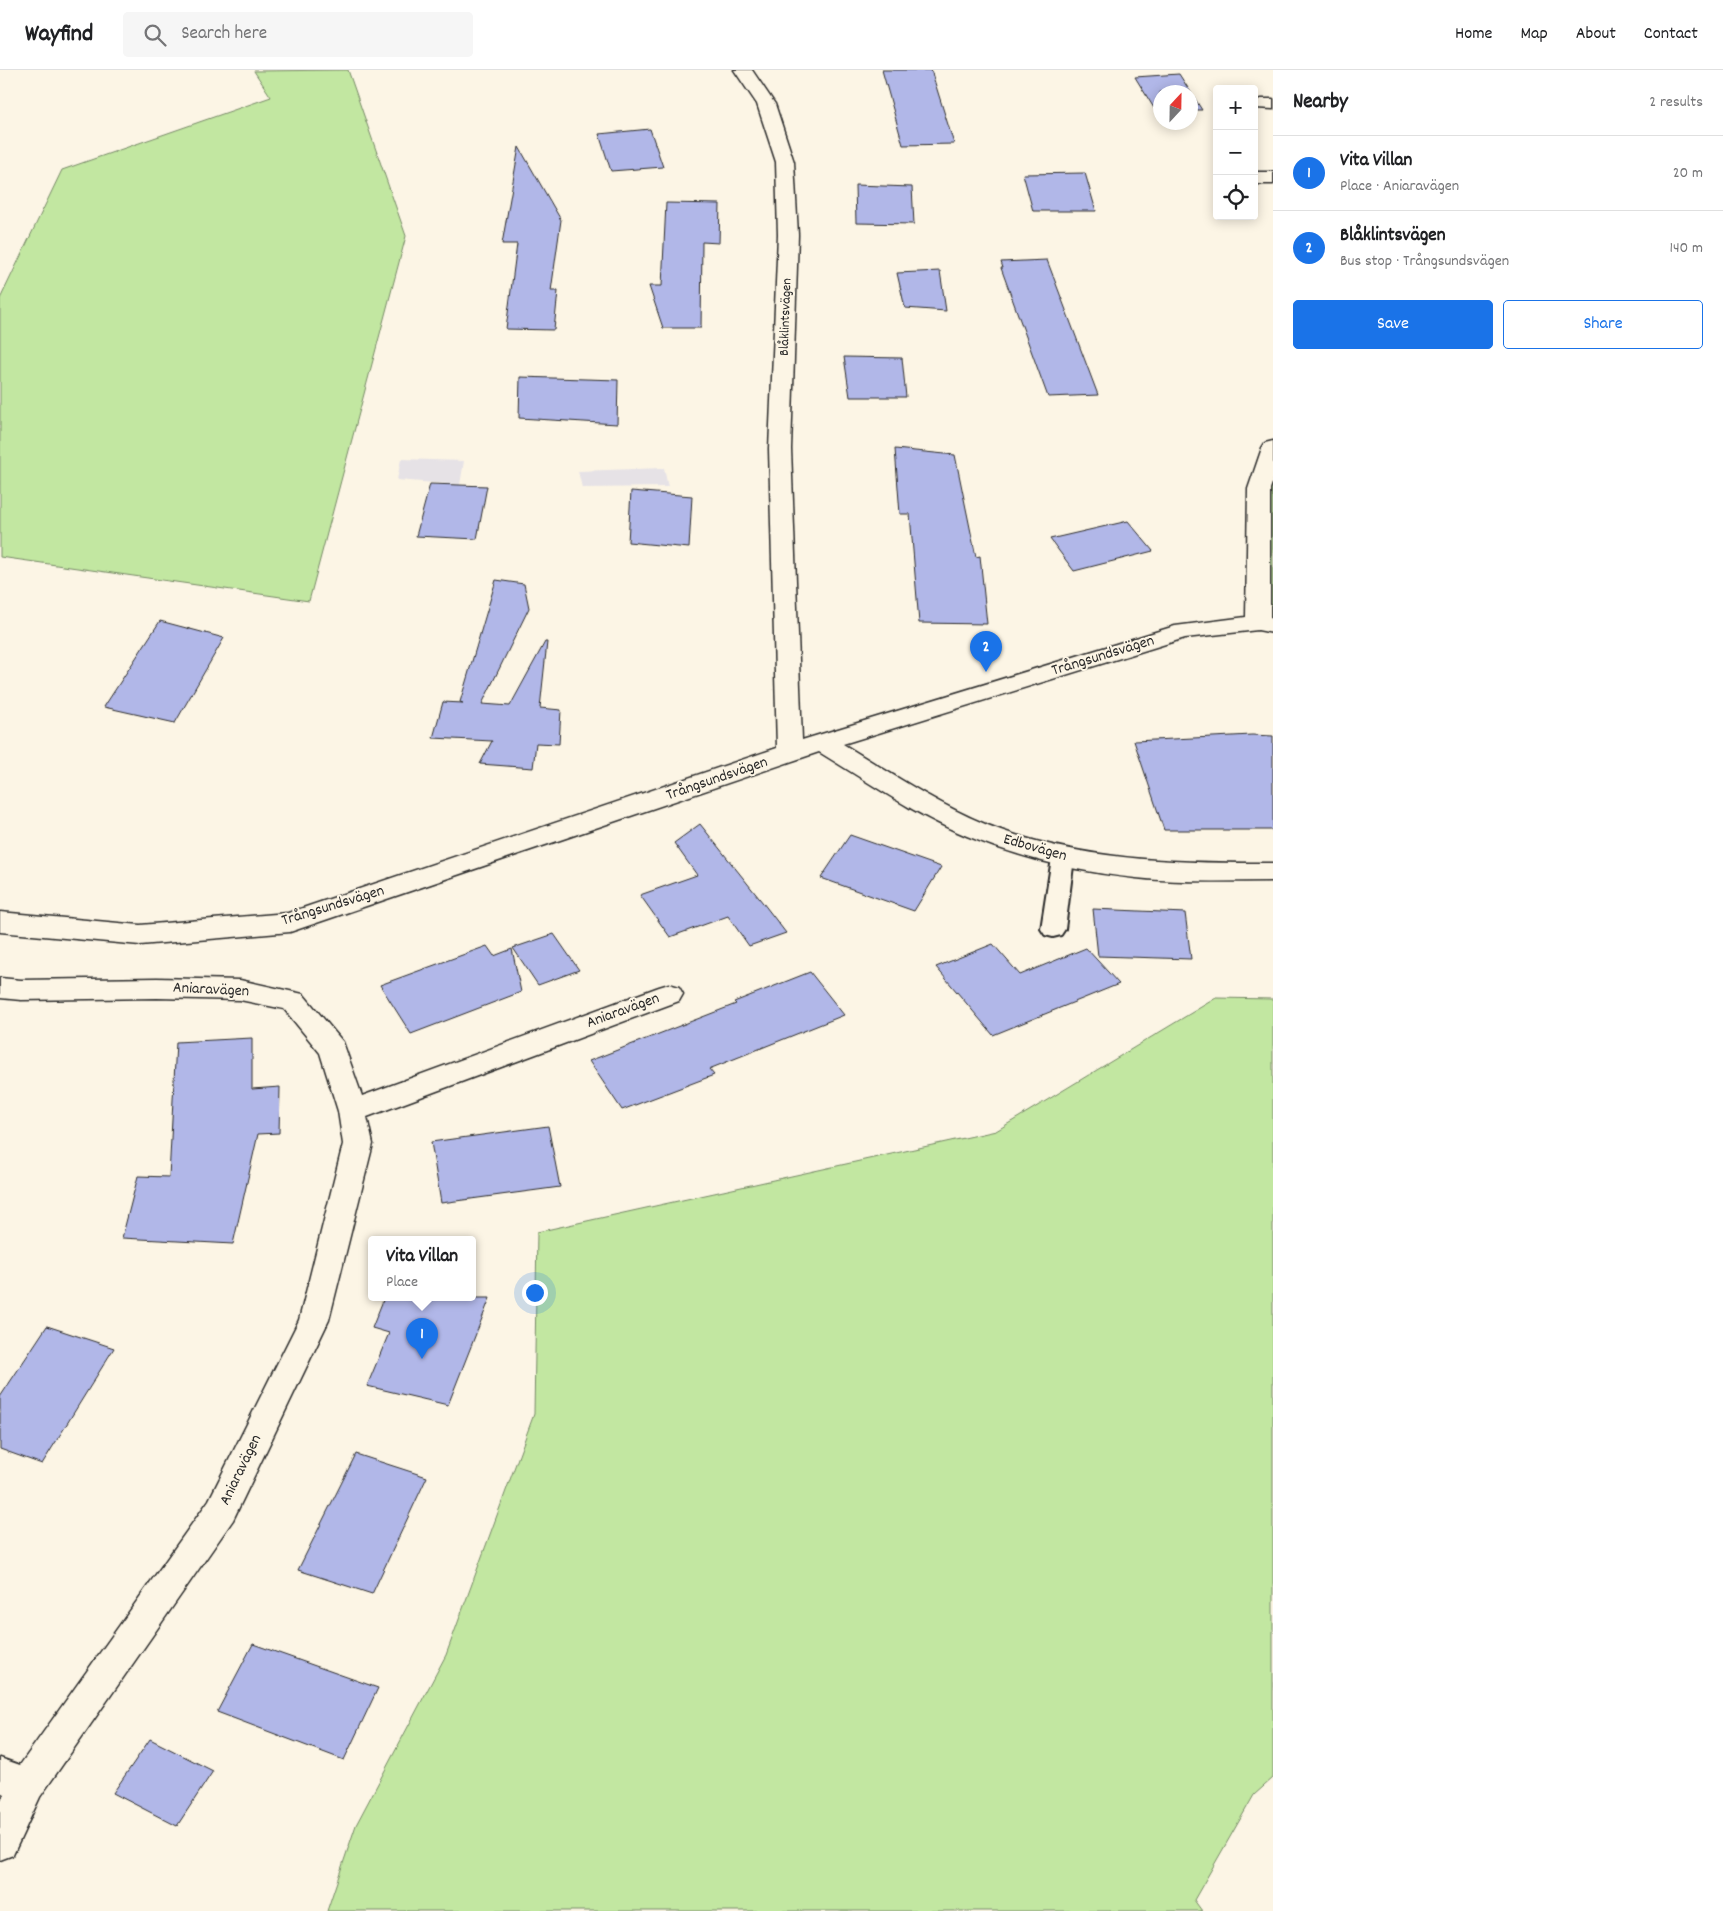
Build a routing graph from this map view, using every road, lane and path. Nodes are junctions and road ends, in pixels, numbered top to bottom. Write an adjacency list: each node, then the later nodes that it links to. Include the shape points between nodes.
1 (743, 70): 7 (street, Blåklintsvägen, via 766,104 785,162 788,244 780,448)
2 (1258, 178): 3 (street)
3 (1273, 178)
4 (1273, 448): 5 (street, Trångsundsvägen, via 1259,489)
5 (1266, 625): 6 (street, Trångsundsvägen, via 1183,631)
6 (821, 742): 7 (street, Trångsundsvägen); 8 (street, Edbovägen, via 920,802 976,830)
7 (790, 754): 10 (street, Trångsundsvägen, via 290,922 140,935)
8 (1063, 858): 9 (street, Edbovägen, via 1137,869); 11 (lane)
9 (1273, 872)
10 (0, 922)
11 (1053, 929)
12 (0, 988): 14 (street, Aniaravägen, via 240,990 293,1001 333,1049)
13 (669, 994): 14 (street, Aniaravägen)
14 (352, 1111): 15 (street, Aniaravägen, via 358,1144 314,1320 221,1510)
15 (13, 1780): 16 (street, Aniaravägen)
16 (0, 1842)

